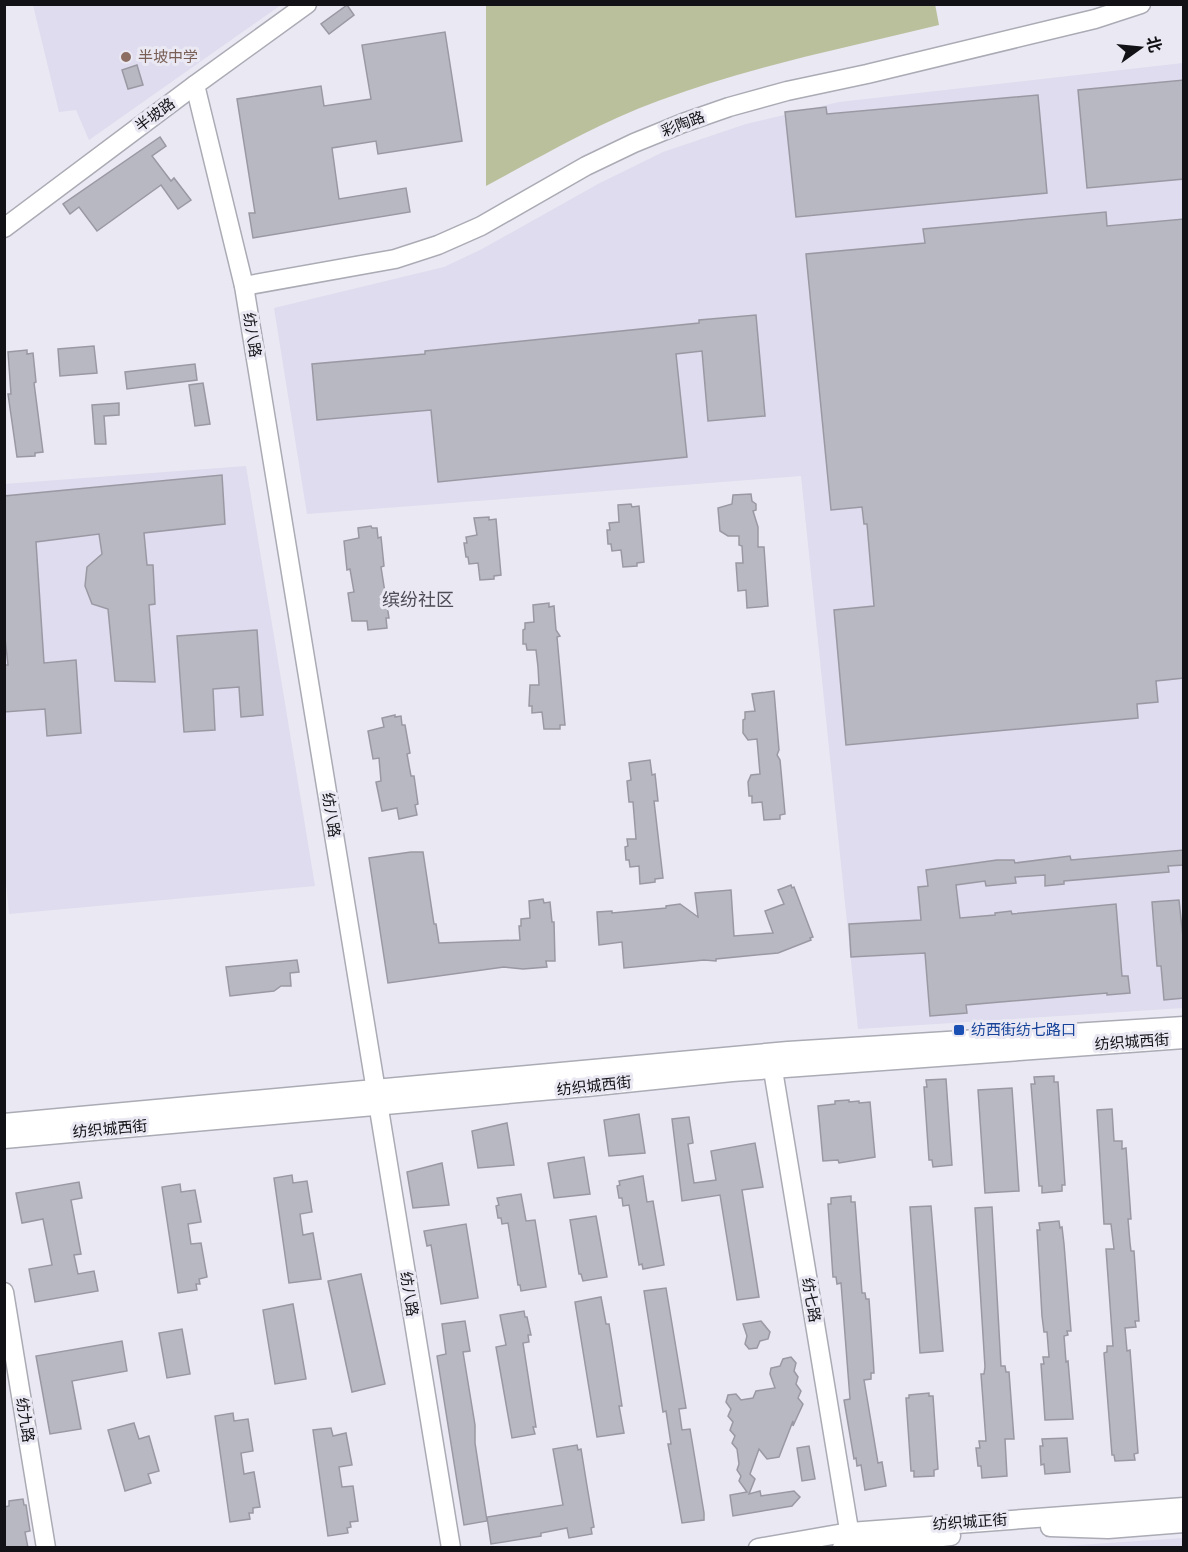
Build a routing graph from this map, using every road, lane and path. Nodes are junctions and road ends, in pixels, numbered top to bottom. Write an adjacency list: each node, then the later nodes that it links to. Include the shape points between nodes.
1 (307, 4): 3 (street, 半坡路)
2 (1141, 4): 5 (street, 彩陶路, via 1095,20 729,107 634,143 438,245 395,259)
3 (195, 85): 4 (street, 半坡路); 5 (street, 纺八路)
4 (4, 228)
5 (244, 286): 9 (street, 纺八路)
6 (1184, 1026): 8 (street, 纺织城西街)
7 (1184, 1039): 8 (street, 纺织城西街)
8 (772, 1061): 9 (street, 纺织城西街); 15 (street, 纺七路)
9 (377, 1097): 10 (street, 纺织城西街); 11 (street, 纺织城西街); 17 (street, 纺八路)
10 (4, 1123)
11 (4, 1139)
12 (4, 1292): 16 (street, 纺九路)
13 (1184, 1507): 15 (street, 纺织城正街)
14 (1184, 1523): 15 (street, 纺织城正街, via 1108,1529 1041,1526)
15 (849, 1543): 18 (street, 纺织城正街)
16 (46, 1548)
17 (451, 1548)
18 (758, 1548)

